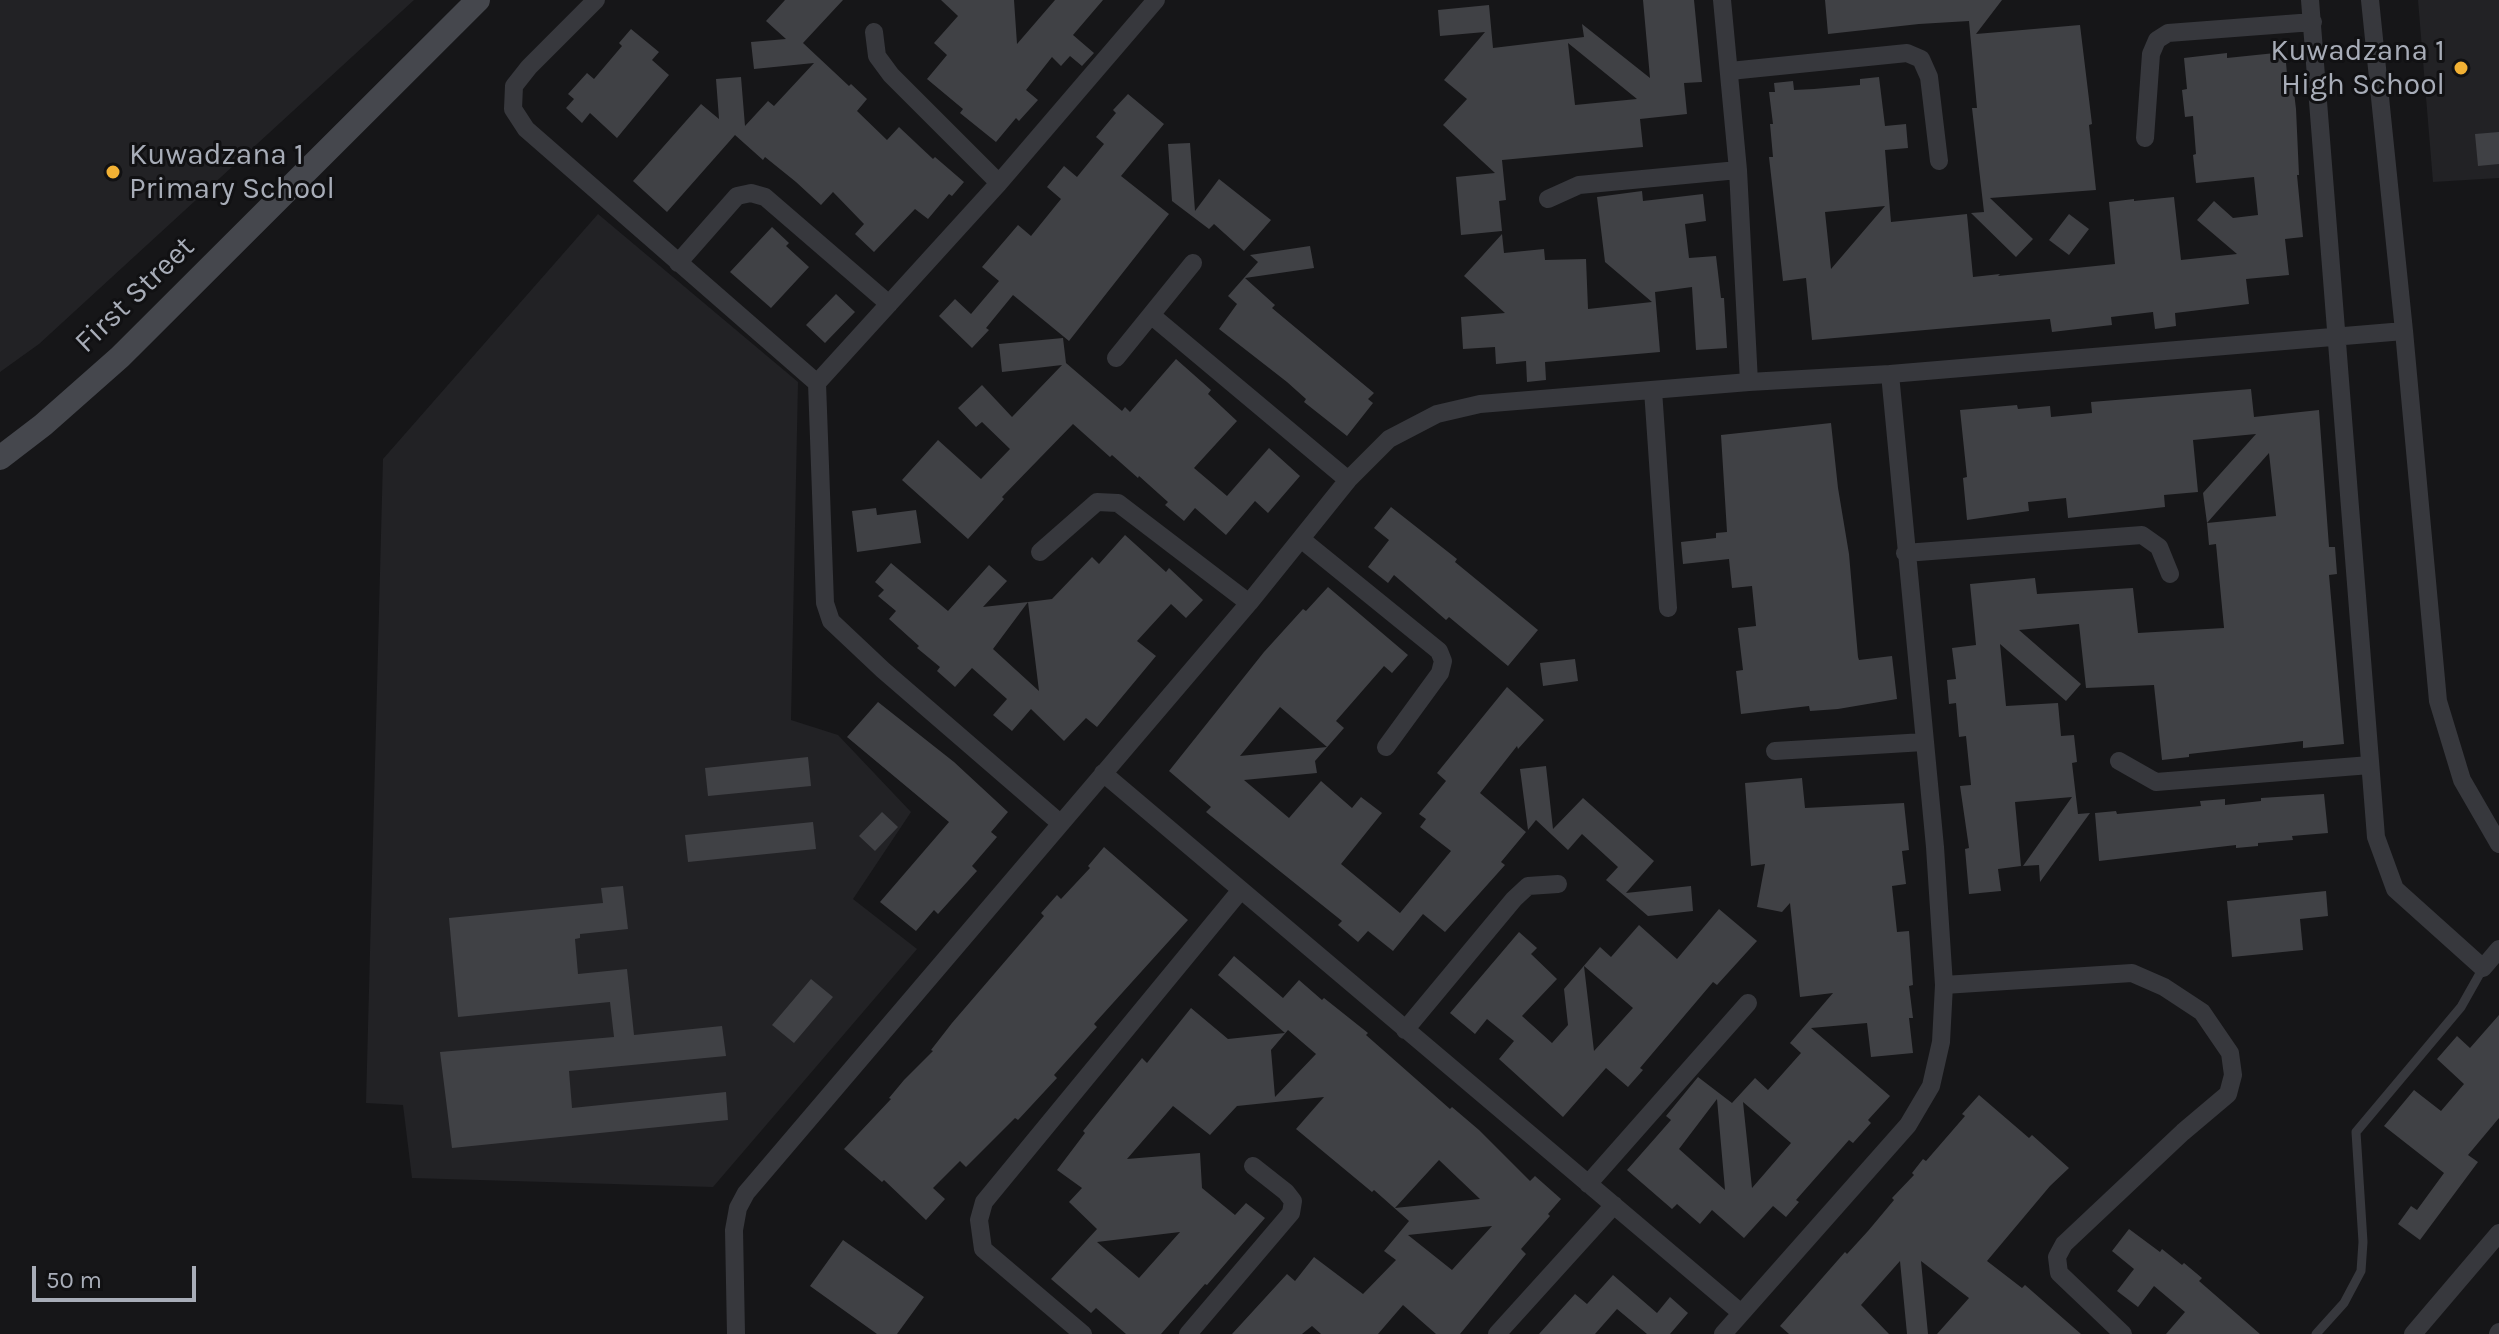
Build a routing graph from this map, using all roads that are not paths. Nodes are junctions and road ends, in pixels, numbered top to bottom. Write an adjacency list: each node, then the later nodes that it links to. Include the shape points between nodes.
1 (478, 0): 26 (street, First Street, via 120,357)
2 (596, 0): 15 (street, via 514,86 513,109 526,129)
3 (1156, 0): 13 (street)
4 (1722, 0): 9 (street)
5 (2310, 0): 7 (street)
6 (2370, 0): 19 (street)
7 (2313, 22): 10 (street, via 2168,33 2157,40 2151,54); 20 (street)
8 (874, 32): 13 (street, via 877,56 891,75)
9 (1730, 71): 11 (street, via 1907,53 1921,59 1929,77); 12 (street)
10 (2145, 138)
11 (1939, 161)
12 (1738, 170): 14 (street, via 1579,185); 23 (street)
13 (999, 183): 17 (street)
14 (1548, 199)
15 (678, 263): 17 (street, via 737,196 751,193 765,197); 24 (street)
16 (1193, 263): 18 (street)
17 (889, 304): 24 (street)
18 (1151, 315): 21 (street); 27 (street)
19 (2404, 331): 20 (street); 41 (street, via 2438,701 2462,780)
20 (2338, 335): 22 (street); 38 (street)
21 (1116, 358)
22 (1890, 374): 23 (street); 30 (street)
23 (1749, 382): 25 (street)
24 (817, 383): 40 (street, via 825,603 831,621)
25 (1653, 390): 27 (street, via 1480,404 1437,414 1389,439); 33 (street)
26 (0, 458)
27 (1348, 480): 28 (street)
28 (1301, 539): 32 (street); 35 (street, via 1439,651 1440,673)
29 (1040, 552): 32 (street, via 1097,502 1118,503)
30 (1905, 553): 31 (street, via 2142,535 2159,547); 34 (street)
31 (2170, 574)
32 (1249, 603): 39 (street)
33 (1668, 608)
34 (1924, 742): 36 (street); 46 (street)
35 (1386, 747)
36 (1775, 751)
37 (2119, 761): 38 (street, via 2156,782)
38 (2370, 765): 45 (street, via 2376,837 2395,889)
39 (1103, 773): 40 (street); 43 (street)
40 (1060, 823): 54 (street, via 746,1193 734,1230)
41 (2499, 844)
42 (1558, 884): 48 (street, via 1528,886 1514,899)
43 (1240, 891): 48 (street); 55 (street, via 984,1202 979,1220 983,1249)
44 (2499, 949): 45 (street)
45 (2483, 968): 60 (lane, via 2461,1007 2356,1132 2361,1271 2344,1303)
46 (1944, 985): 53 (street, via 1941,1042 1931,1086 1908,1125); 59 (street, via 2132,973 2202,1012 2230,1053 2233,1075 2228,1094 2064,1244 2057,1257 2059,1273)
47 (1748, 1003): 50 (street)
48 (1405, 1030): 50 (street)
49 (1253, 1166): 56 (street, via 1286,1192 1293,1201 1291,1213)
50 (1588, 1184): 51 (street)
51 (1614, 1205): 53 (street); 57 (street)
52 (2499, 1233): 61 (street)
53 (1740, 1312): 58 (street)
54 (736, 1334)
55 (1083, 1334)
56 (1188, 1334)
57 (1497, 1334)
58 (1723, 1334)
59 (2123, 1334)
60 (2316, 1334)
61 (2413, 1334)

